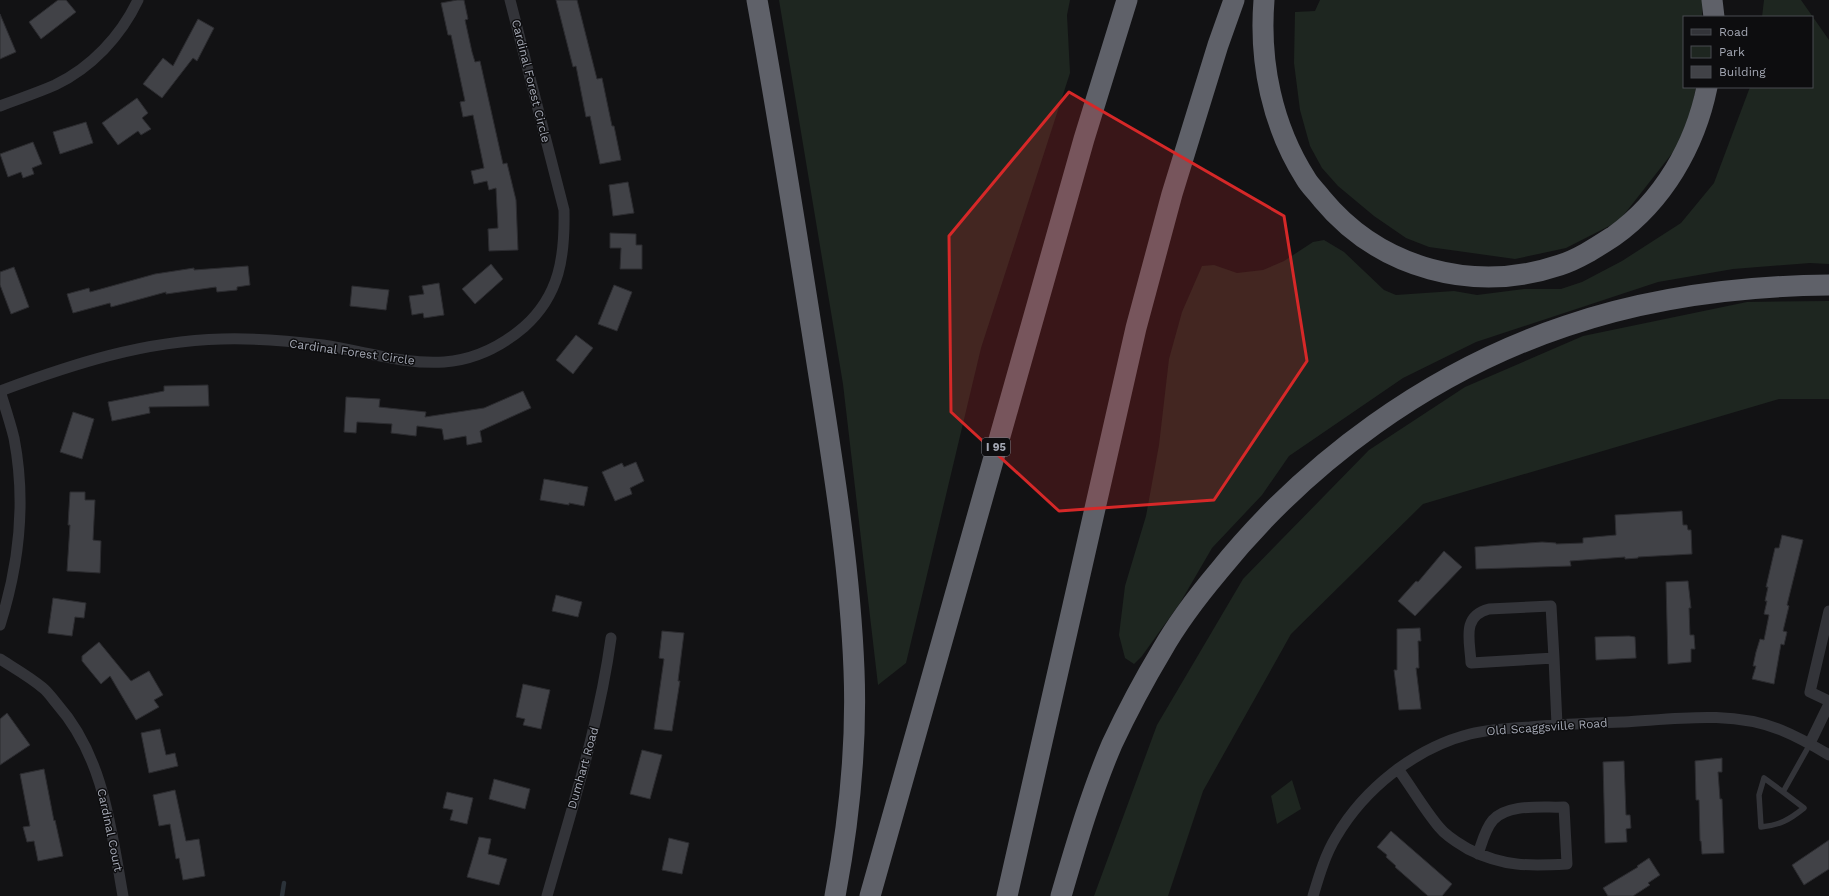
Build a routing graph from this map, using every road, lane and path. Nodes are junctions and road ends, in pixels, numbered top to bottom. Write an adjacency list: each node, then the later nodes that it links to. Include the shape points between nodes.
1 (138, 0): 10 (street, via 117,34 101,53 79,71 55,85)
2 (510, 0): 12 (street, Cardinal Forest Circle, via 564,210 565,240 561,265 552,289 541,308 511,338 486,352 460,360 435,363 398,361 291,342 222,339 182,342 99,357)
3 (758, 0): 28 (highway, via 839,506 850,608 854,733 849,808)
4 (1127, 0): 29 (highway, I 95, via 1084,139)
5 (1234, 0): 30 (highway, via 1172,194 1136,328)
6 (1264, 0): 9 (highway, via 1263,60 1273,105 1289,147 1306,180 1353,230 1374,245 1415,265 1448,274 1484,277 1521,275 1561,265 1595,249 1630,224 1657,197 1678,166 1695,130)
7 (1712, 0): 8 (highway)
8 (1714, 16)
9 (1707, 88)
10 (0, 106)
11 (1829, 285): 31 (highway, via 1743,288 1691,295 1631,307 1566,326 1505,350 1451,378 1391,413 1335,454 1281,500 1239,546 1193,602 1162,648 1112,746 1090,802)
12 (0, 391): 14 (street, via 14,438 20,480 20,522 15,565)
13 (1829, 611): 18 (street, via 1810,692)
14 (0, 625)
15 (611, 638): 27 (street, Dumhart Road, via 598,714)
16 (1554, 658): 16 (street, via 1551,606 1489,609 1480,611 1473,618 1469,628 1471,663); 20 (street)
17 (0, 659): 26 (street, Cardinal Court, via 43,688 67,715 84,742 106,800)
18 (1829, 701)
19 (1829, 704): 21 (street)
20 (1557, 725): 21 (street, Old Scaggsville Road, via 1705,718 1742,720 1779,729); 23 (street, Old Scaggsville Road, via 1493,729 1470,734 1434,746)
21 (1810, 743): 22 (street, Old Scaggsville Road); 24 (lane)
22 (1829, 755)
23 (1398, 769): 25 (street, via 1440,829 1457,843); 32 (street, Old Scaggsville Road, via 1351,813 1335,838 1321,868)
24 (1783, 792): 24 (lane, via 1804,808 1788,820 1773,826 1761,827 1759,796 1764,778)
25 (1478, 854): 25 (street, via 1502,863 1526,866 1567,864 1564,807 1521,808 1506,812 1493,820)
26 (123, 896)
27 (547, 896)
28 (835, 896)
29 (870, 896)
30 (1007, 896)
31 (1061, 896)
32 (1313, 896)

